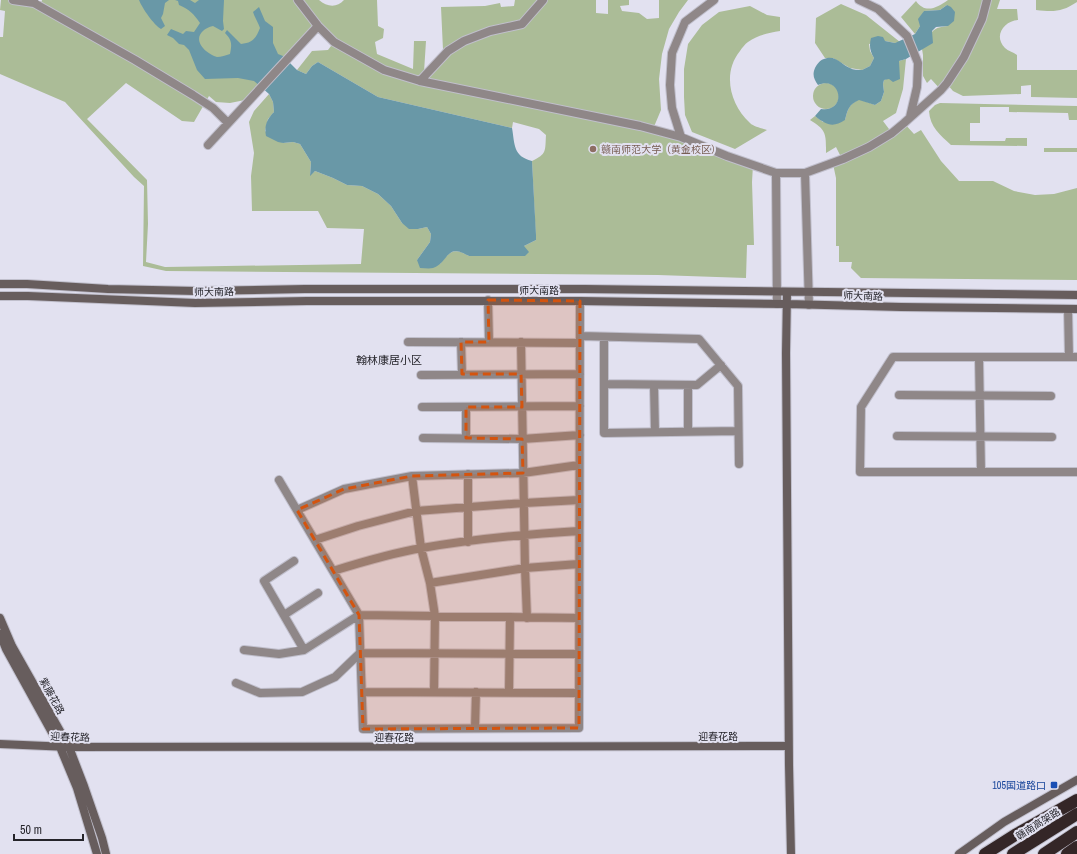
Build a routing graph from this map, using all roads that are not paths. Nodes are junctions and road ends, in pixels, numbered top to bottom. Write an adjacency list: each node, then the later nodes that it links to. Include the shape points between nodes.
1 (13, 0): 7 (street)
2 (298, 0): 8 (street)
3 (543, 0): 9 (street, via 522,24 490,31 464,41 448,51)
4 (714, 0): 12 (street, via 685,22 672,53 672,108)
5 (859, 0): 10 (street, via 878,9 907,36 918,62 917,87)
6 (987, 0): 10 (street, via 982,19 967,51 947,83)
7 (34, 2): 11 (street, via 193,95 213,108)
8 (318, 26): 9 (street, via 334,42 384,70); 11 (street)
9 (420, 81): 12 (street, via 640,126)
10 (910, 117): 15 (street, via 892,133 869,147 833,164)
11 (228, 123): 13 (street)
12 (681, 137): 14 (street)
13 (208, 145)
14 (776, 173): 15 (street); 17 (street)
15 (805, 173): 19 (street)
16 (0, 284): 17 (main road, 师大南路, via 196,291 585,289)
17 (776, 292): 18 (main road, 师大南路); 24 (street)
18 (787, 292): 19 (main road, 师大南路); 25 (main road)
19 (809, 292): 21 (main road, 师大南路); 26 (street)
20 (0, 296): 22 (main road, 师大南路, via 195,303)
21 (1077, 296)
22 (488, 300): 23 (main road, 师大南路); 33 (street)
23 (580, 300): 24 (main road, 师大南路); 30 (street)
24 (777, 304): 25 (main road, 师大南路)
25 (787, 304): 26 (main road, 师大南路); 108 (main road)
26 (809, 304): 28 (main road, 师大南路)
27 (1077, 309): 28 (main road, 师大南路)
28 (1068, 310): 36 (street)
29 (604, 337): 30 (street); 37 (street, via 699,339); 42 (street)
30 (580, 339): 34 (street); 41 (street)
31 (408, 342): 32 (street)
32 (461, 342): 33 (street); 39 (street)
33 (489, 342): 34 (street)
34 (520, 342): 40 (street)
35 (979, 357): 36 (street); 46 (street); 64 (street, via 893,357 861,407 860,472)
36 (1073, 357)
37 (721, 366): 44 (street, via 697,385); 52 (street, via 738,386)
38 (421, 374): 39 (street)
39 (462, 374): 40 (street)
40 (521, 374): 41 (street); 51 (street)
41 (580, 374): 48 (street)
42 (604, 384): 43 (street); 54 (street, via 604,432)
43 (654, 384): 44 (street); 54 (street)
44 (688, 385): 53 (street)
45 (899, 395): 46 (street)
46 (979, 396): 47 (street); 57 (street)
47 (1051, 396)
48 (580, 406): 51 (street); 55 (street)
49 (422, 407): 50 (street)
50 (466, 407): 51 (street); 60 (street)
51 (522, 407): 61 (street)
52 (738, 430): 53 (street); 62 (street)
53 (688, 431): 54 (street)
54 (655, 432)
55 (580, 434): 61 (street); 63 (street)
56 (897, 436): 57 (street)
57 (980, 436): 58 (street); 64 (street)
58 (1052, 437)
59 (423, 438): 60 (street)
60 (466, 438): 61 (street)
61 (522, 439): 66 (street)
62 (739, 464)
63 (579, 465): 66 (street); 70 (street)
64 (981, 472): 65 (street)
65 (1077, 472)
66 (523, 473): 67 (street); 71 (street)
67 (468, 474): 68 (street); 72 (street)
68 (412, 476): 73 (street, via 344,490); 74 (street)
69 (279, 480): 73 (street)
70 (579, 500): 71 (street); 75 (street)
71 (524, 503): 72 (street); 76 (street)
72 (468, 507): 74 (street); 78 (street)
73 (297, 510): 77 (street)
74 (416, 511): 77 (street); 79 (street)
75 (579, 531): 76 (street); 81 (street)
76 (524, 534): 78 (street); 82 (street)
77 (315, 540): 83 (street)
78 (468, 542): 79 (street)
79 (421, 548): 83 (street, via 374,558); 84 (street)
80 (294, 561): 86 (street, via 264,581)
81 (579, 564): 82 (street); 92 (street)
82 (525, 568): 84 (street); 91 (street)
83 (333, 571): 87 (street)
84 (430, 583): 88 (street)
85 (318, 593): 86 (street)
86 (284, 615): 95 (street)
87 (359, 615): 88 (street); 95 (street); 96 (street)
88 (435, 616): 90 (street); 97 (street)
89 (0, 618): 109 (main road, 紫藤花路)
90 (510, 618): 91 (street); 98 (street)
91 (527, 618): 92 (street)
92 (579, 618): 99 (street)
93 (0, 634): 109 (main road, 紫藤花路, via 6,649)
94 (244, 650): 95 (street, via 279,654)
95 (304, 650)
96 (360, 653): 97 (street); 100 (street, via 335,677 302,692 260,693); 101 (street)
97 (434, 653): 98 (street); 102 (street)
98 (510, 654): 99 (street); 104 (street)
99 (579, 654): 105 (street)
100 (236, 683)
101 (362, 692): 102 (street); 106 (street, via 363,729)
102 (434, 692): 103 (street)
103 (476, 692): 104 (street); 106 (street)
104 (509, 692): 105 (street)
105 (579, 692): 106 (street, via 579,728)
106 (476, 728)
107 (0, 744): 109 (main road, 迎春花路)
108 (788, 746): 109 (main road, 迎春花路); 117 (main road)
109 (64, 747): 115 (main road, 紫藤花路); 116 (main road, 紫藤花路, via 84,786)
110 (1077, 780): 118 (main road, via 1004,822)
111 (1077, 800): 119 (highway, via 1015,834)
112 (1077, 814): 120 (highway, 赣南高架路)
113 (1077, 832): 121 (highway)
114 (1077, 847): 122 (highway)
115 (97, 854)
116 (106, 854)
117 (791, 854)
118 (959, 854)
119 (985, 854)
120 (1013, 854)
121 (1044, 854)
122 (1068, 854)

